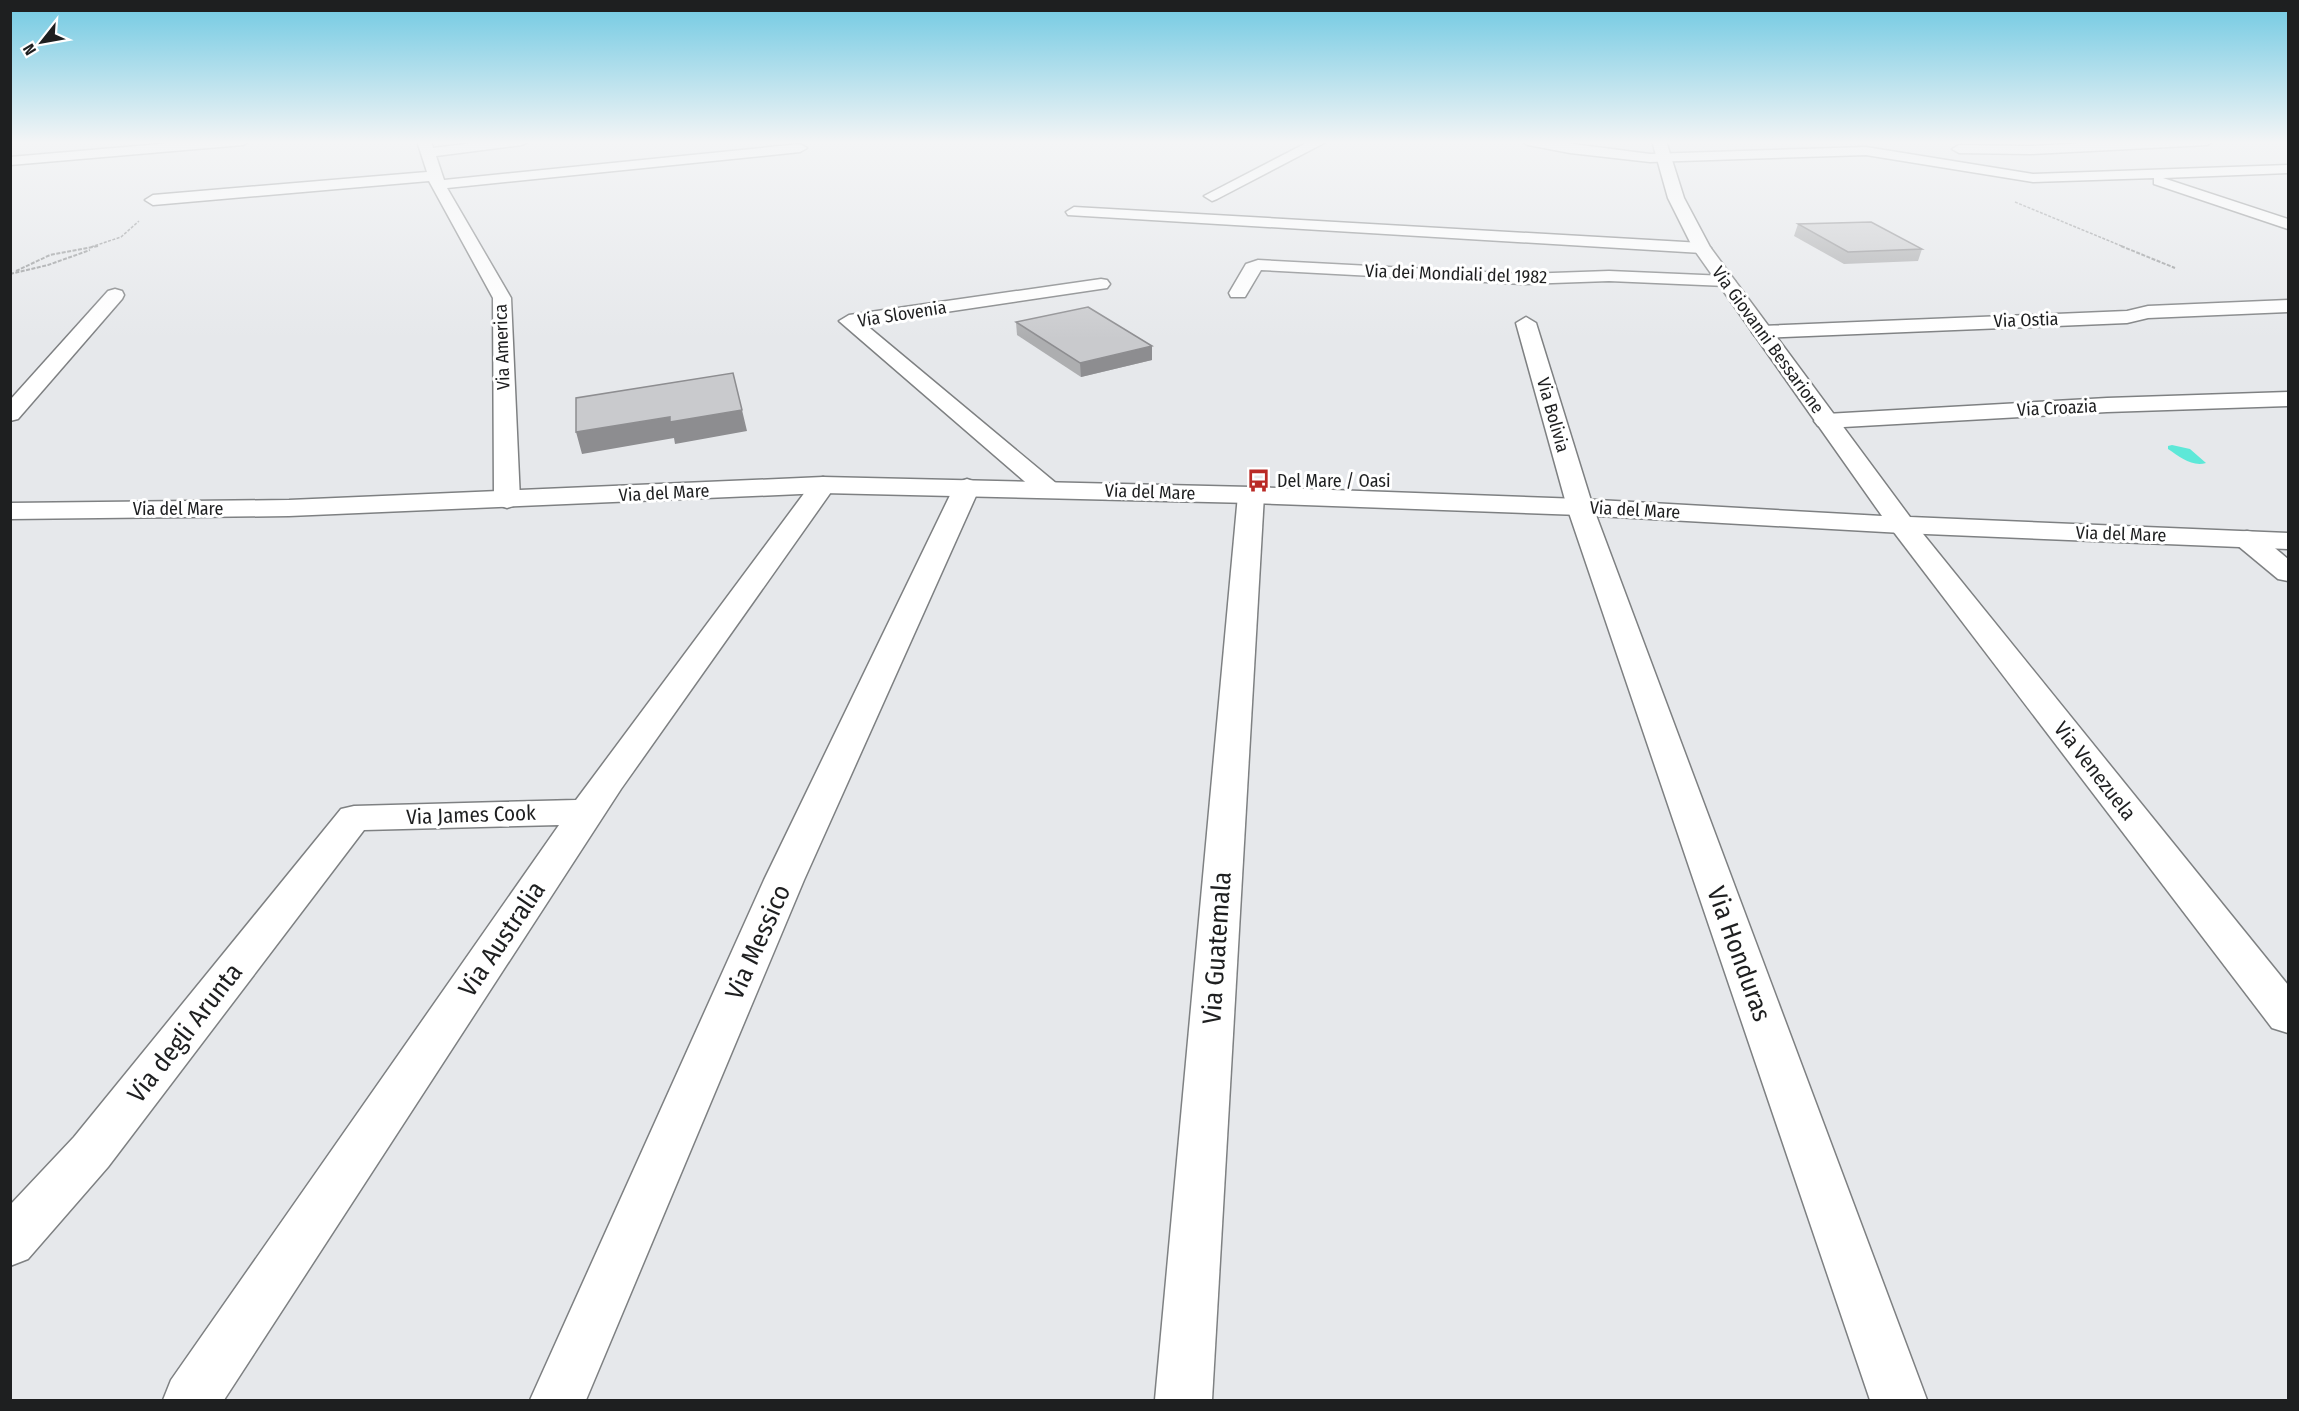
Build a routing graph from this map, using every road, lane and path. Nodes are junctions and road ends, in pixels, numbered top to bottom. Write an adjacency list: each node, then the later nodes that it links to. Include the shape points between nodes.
1 (148, 207): 8 (path, via 129,233)
2 (452, 207): 27 (street, Via America, via 502,298)
3 (1681, 207): 9 (street, Via Giovanni Bessarione)
4 (2026, 207): 10 (path)
5 (2237, 207): 7 (street)
6 (1074, 212): 9 (street)
7 (2289, 224)
8 (96, 247): 11 (path, via 48,266); 11 (path, via 54,254)
9 (1702, 248): 13 (street, Via Giovanni Bessarione)
10 (2175, 268)
11 (16, 271): 12 (path)
12 (10, 274)
13 (1726, 281): 15 (street, Via dei Mondiali del 1982, via 1609,276 1523,279 1258,265 1252,268); 19 (street, Via Giovanni Bessarione)
14 (1101, 284): 25 (street, Via Slovenia, via 849,321)
15 (1238, 293)
16 (116, 295): 21 (street)
17 (2289, 306): 19 (street, Via Ostia, via 2148,312 2127,317)
18 (1526, 323): 28 (street, Via Bolivia)
19 (1762, 332): 22 (street, Via Giovanni Bessarione)
20 (2289, 399): 22 (street, Via Croazia)
21 (10, 414)
22 (1826, 421): 30 (street, Via Giovanni Bessarione)
23 (823, 485): 24 (street, Via del Mare); 27 (street, Via del Mare); 34 (street, Via Australia)
24 (967, 487): 25 (street, Via del Mare); 39 (street, Via Messico, via 784,880)
25 (1048, 489): 26 (street, Via del Mare)
26 (1251, 495): 28 (street, Via del Mare); 40 (street, Via Guatemala)
27 (507, 500): 29 (street, Via del Mare, via 289,508)
28 (1580, 507): 30 (street, Via del Mare); 41 (street, Via Honduras)
29 (10, 511)
30 (1902, 525): 31 (street, Via del Mare); 36 (street, Via Venezuela)
31 (2247, 539): 32 (street, Via del Mare); 33 (street)
32 (2289, 541)
33 (2289, 573)
34 (587, 812): 35 (street, Via James Cook); 38 (street, Via Australia)
35 (354, 818): 37 (street, Via degli Arunta, via 91,1152)
36 (2289, 1016)
37 (10, 1242)
38 (191, 1401)
39 (558, 1401)
40 (1184, 1401)
41 (1899, 1401)

